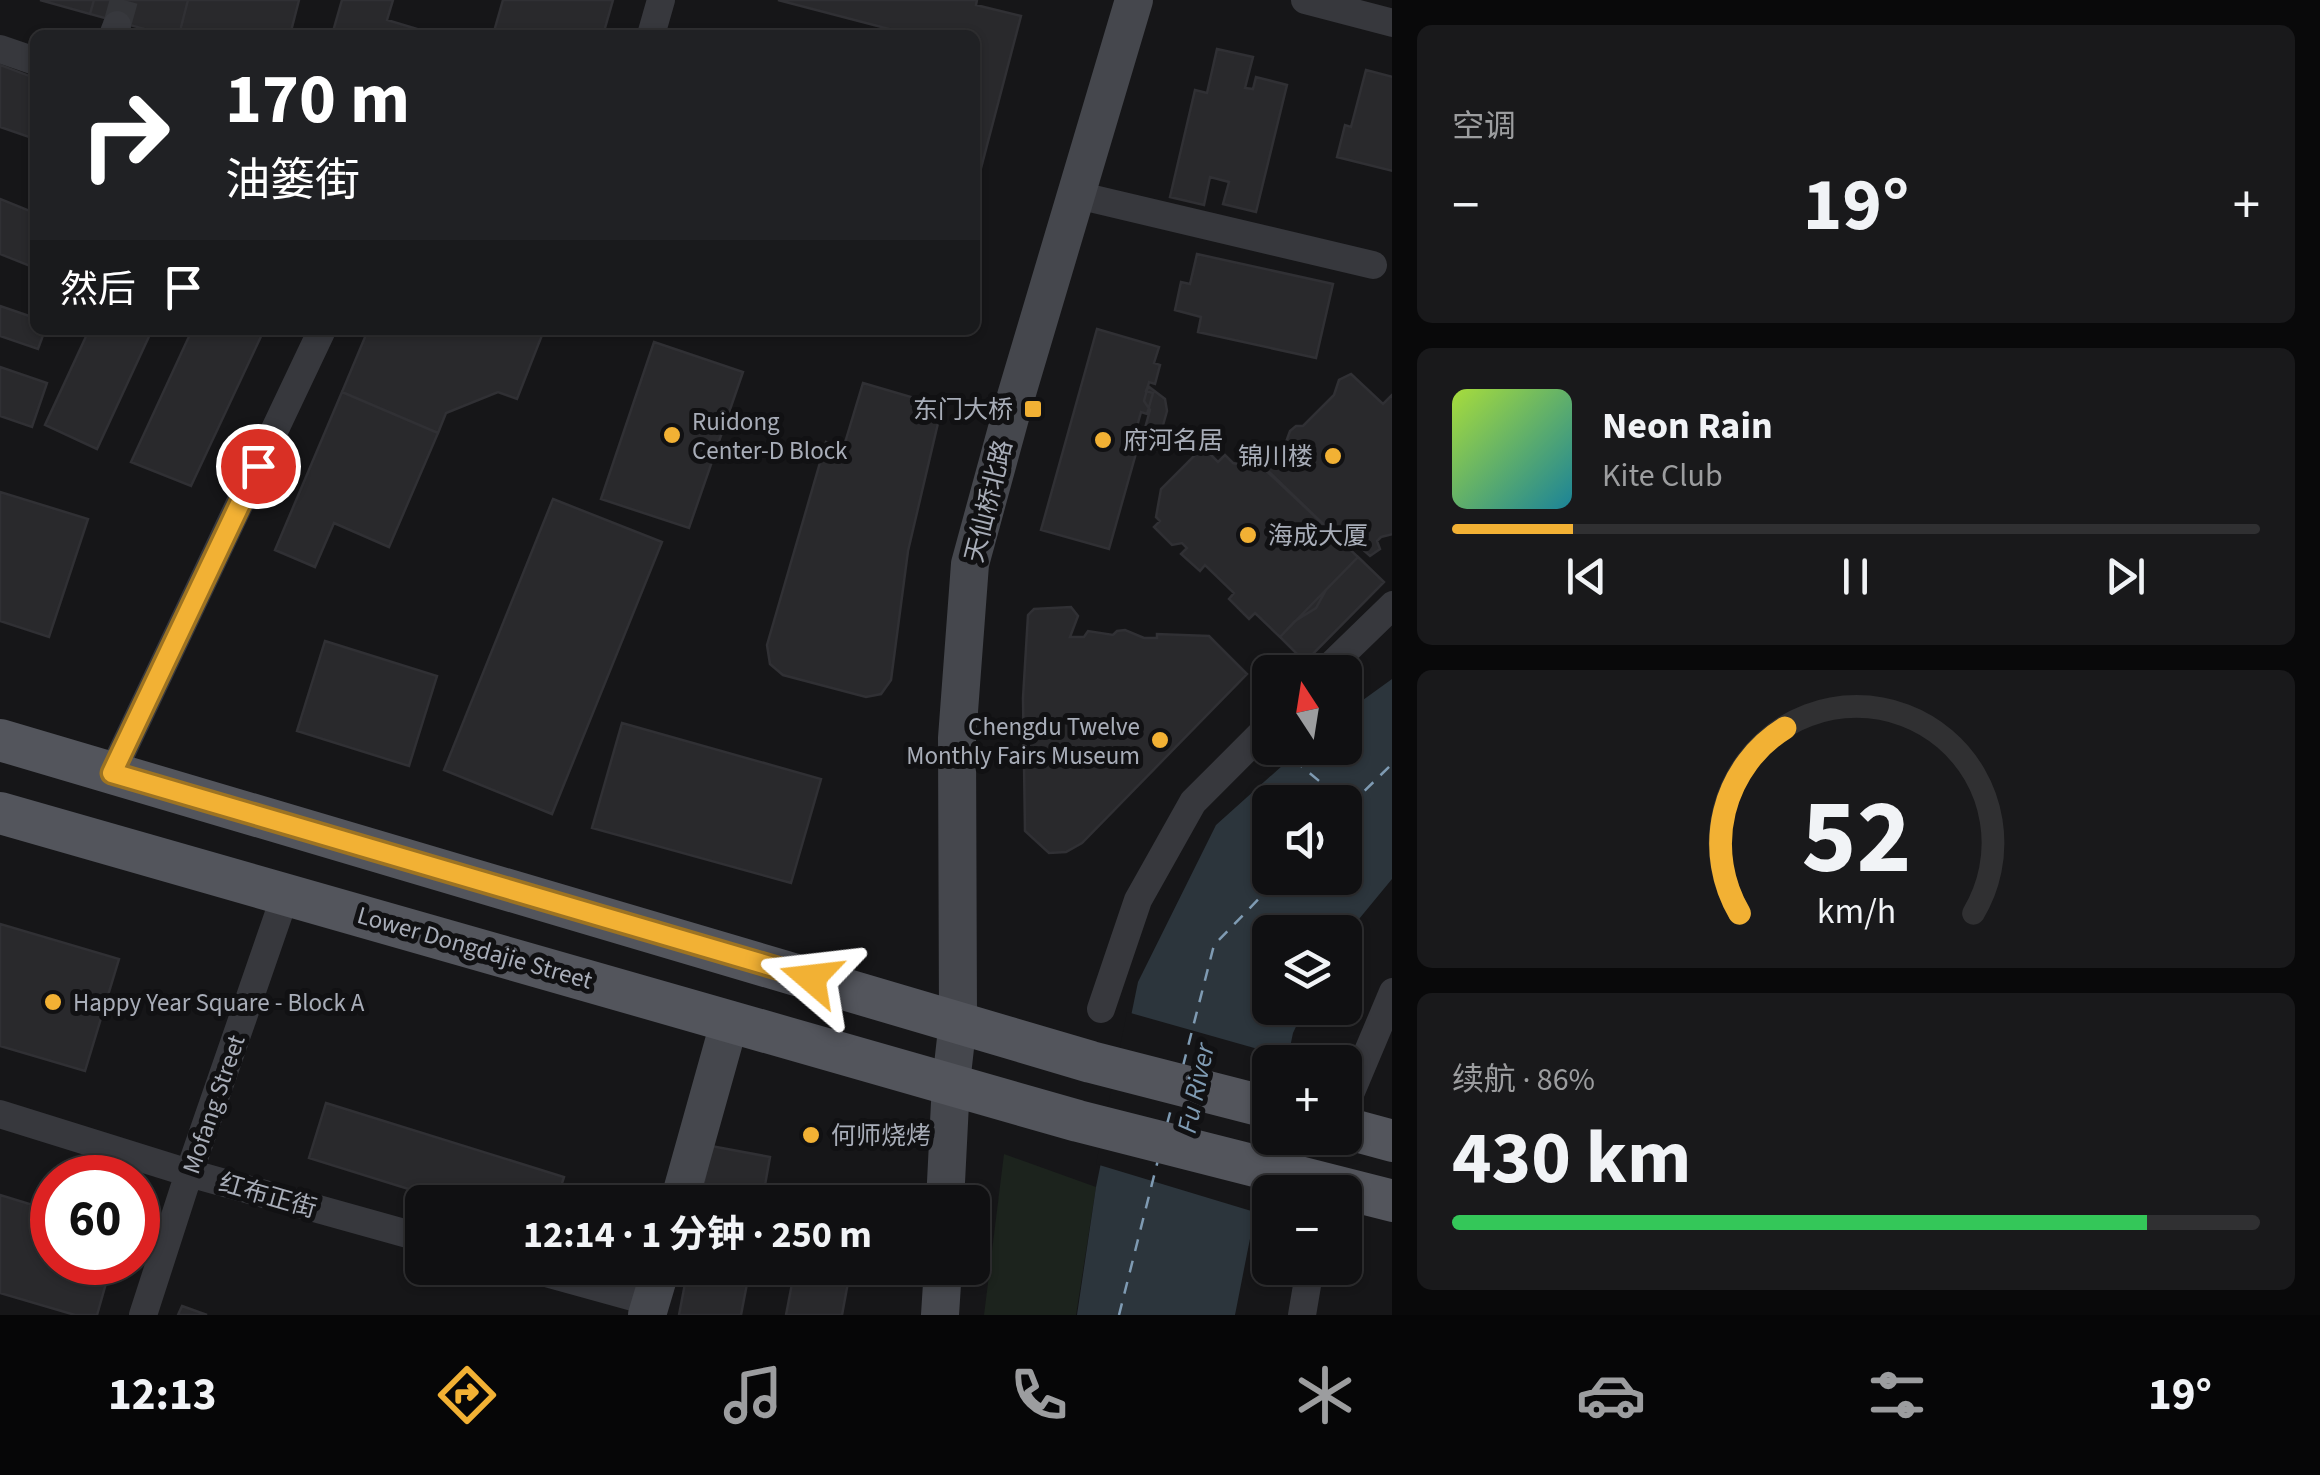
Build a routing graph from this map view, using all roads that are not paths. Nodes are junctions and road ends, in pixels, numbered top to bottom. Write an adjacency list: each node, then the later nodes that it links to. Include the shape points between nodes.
1 (661, 0): 5 (street)
2 (1134, 0): 8 (street, 天仙桥北路)
3 (1305, 0): 4 (street)
4 (1392, 23)
5 (652, 30)
6 (0, 49): 7 (street)
7 (30, 58)
8 (1077, 195): 9 (street); 21 (street, 天仙桥北路, via 970,564 958,738)
9 (1372, 265)
10 (320, 335): 15 (street)
11 (1392, 605): 12 (street)
12 (1341, 655)
13 (0, 740): 15 (main road)
14 (1252, 743): 19 (street, via 1194,802 1138,900)
15 (112, 773): 21 (main road)
16 (0, 812): 17 (main road, Lower Dongdajie Street)
17 (286, 894): 20 (main road, Lower Dongdajie Street); 28 (street, Mofang Street)
18 (1392, 992): 22 (street)
19 (1102, 1009)
20 (730, 1020): 23 (main road, Lower Dongdajie Street); 30 (street)
21 (958, 1021): 23 (street, 天仙桥北路); 24 (main road)
22 (1362, 1065)
23 (951, 1082): 29 (main road, Lower Dongdajie Street); 31 (street, 天仙桥北路)
24 (1252, 1103)
25 (0, 1114): 28 (street, 红布正街)
26 (1362, 1132): 27 (main road)
27 (1392, 1140)
28 (188, 1173): 34 (street, 红布正街); 39 (street, Mofang Street)
29 (1288, 1175)
30 (684, 1185)
31 (947, 1185)
32 (1362, 1195): 33 (main road, Lower Dongdajie Street)
33 (1392, 1200)
34 (405, 1233)
35 (607, 1285): 38 (street)
36 (941, 1285): 40 (street)
37 (1307, 1285): 41 (street)
38 (653, 1295)
39 (143, 1315)
40 (940, 1315)
41 (1302, 1315)

